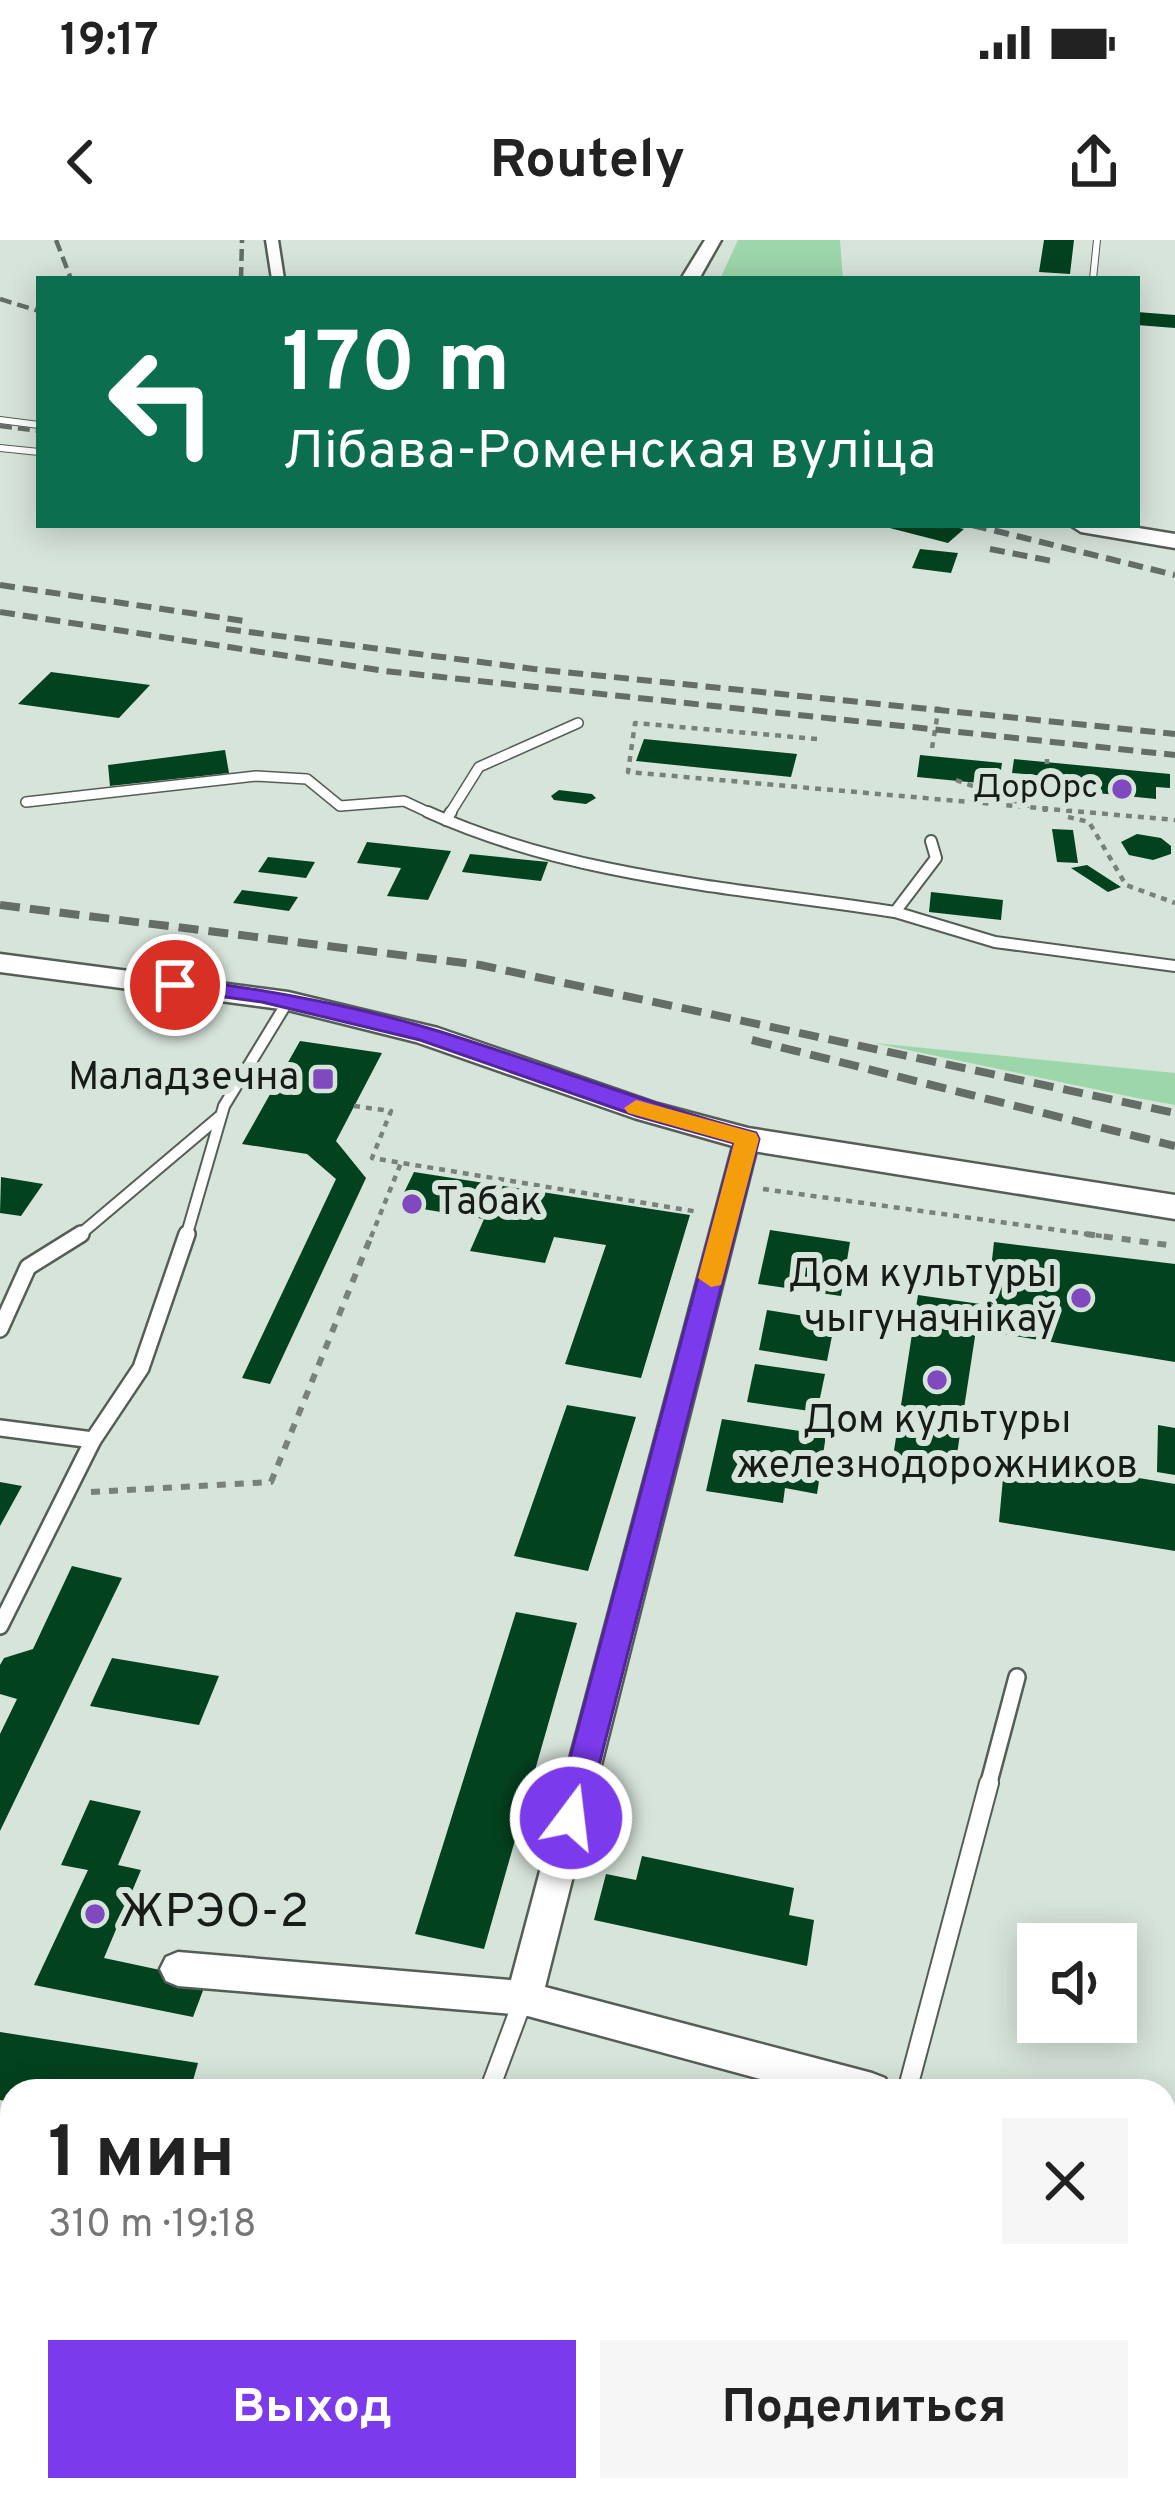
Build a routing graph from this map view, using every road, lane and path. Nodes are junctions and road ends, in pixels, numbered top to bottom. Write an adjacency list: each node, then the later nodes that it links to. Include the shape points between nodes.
1 (272, 240): 4 (street)
2 (713, 240): 5 (main road)
3 (1097, 240): 6 (lane)
4 (278, 276)
5 (692, 276)
6 (1093, 276)
7 (0, 420): 8 (lane)
8 (36, 425)
9 (0, 448): 10 (lane)
10 (36, 452)
11 (1099, 528): 12 (main road)
12 (1175, 541)
13 (940, 706): 16 (path)
14 (578, 723): 21 (lane, via 479,767)
15 (817, 739): 20 (path, via 635,723 628,772)
16 (932, 748)
17 (1047, 759): 20 (path)
18 (956, 780): 20 (path)
19 (26, 802): 21 (lane, via 256,776 307,779 340,806 404,801)
20 (1045, 812): 22 (path); 24 (path, via 1088,822 1126,885)
21 (446, 820): 25 (lane, via 596,867)
22 (1175, 820)
23 (932, 841): 25 (lane, via 936,858)
24 (1175, 903)
25 (895, 912): 27 (lane, via 995,942)
26 (0, 963): 28 (main road)
27 (1175, 966)
28 (288, 1000): 29 (lane); 30 (main road, via 427,1035)
29 (219, 1117): 33 (lane, via 76,1238 28,1267); 35 (lane, via 186,1246 135,1388)
30 (747, 1139): 32 (main road); 40 (street)
31 (401, 1163): 36 (path, via 271,1482)
32 (1175, 1207)
33 (0, 1329)
34 (0, 1428): 35 (lane)
35 (93, 1440): 36 (lane)
36 (66, 1493): 37 (lane)
37 (0, 1625)
38 (1017, 1677): 43 (lane)
39 (178, 1969): 40 (street)
40 (524, 1998): 41 (lane); 42 (street)
41 (493, 2079)
42 (827, 2079)
43 (910, 2079)

